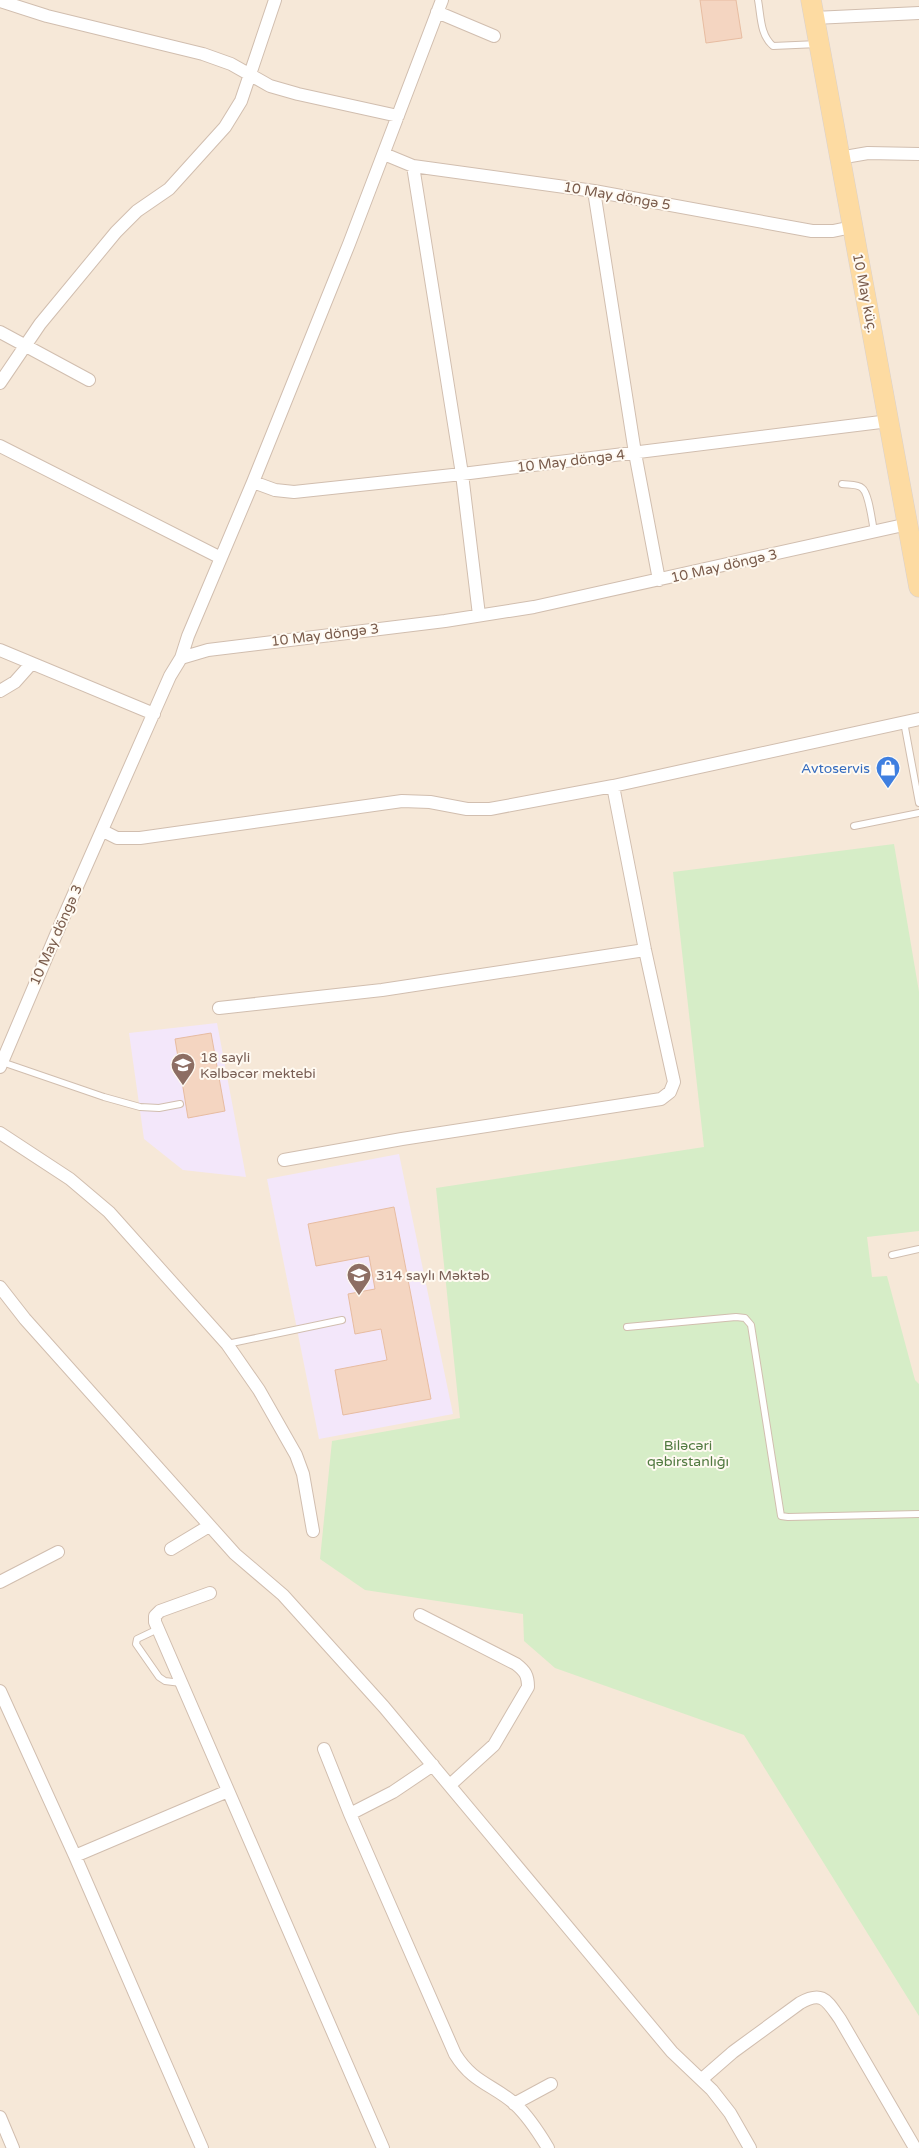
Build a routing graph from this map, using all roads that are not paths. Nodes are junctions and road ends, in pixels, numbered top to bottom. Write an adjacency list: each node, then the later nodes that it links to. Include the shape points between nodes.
1 (274, 0): 9 (street)
2 (758, 0): 8 (lane, via 765,35 774,46)
3 (0, 1): 9 (street, via 47,16 203,54)
4 (439, 6): 7 (street); 10 (street)
5 (813, 9): 6 (street); 8 (main road, 10 May küç.)
6 (919, 13)
7 (494, 36)
8 (819, 44): 13 (main road, 10 May küç.)
9 (251, 75): 10 (street, via 270,86 298,94); 18 (street, via 242,101 224,127 169,189 137,211 116,232)
10 (398, 116): 11 (street)
11 (384, 154): 14 (street, 10 May döngə 5); 25 (street)
12 (919, 154): 13 (street, via 868,153)
13 (839, 158): 16 (main road, 10 May küç.)
14 (413, 166): 15 (street, 10 May döngə 5); 24 (street)
15 (594, 191): 16 (street, 10 May döngə 5, via 812,231); 23 (street)
16 (852, 228): 21 (main road, 10 May küç.)
17 (0, 332): 18 (street)
18 (26, 345): 19 (street); 20 (street)
19 (89, 380)
20 (0, 383)
21 (889, 421): 23 (street, 10 May döngə 4); 27 (main road, 10 May küç.)
22 (0, 446): 29 (street)
23 (635, 453): 24 (street, 10 May döngə 4); 30 (street)
24 (462, 474): 25 (street, 10 May döngə 4, via 294,492 275,490); 32 (street)
25 (254, 482): 29 (street)
26 (842, 484): 28 (lane, via 863,488)
27 (911, 523): 28 (street, 10 May döngə 3); 31 (main road, 10 May küç.)
28 (874, 531): 30 (street, 10 May döngə 3)
29 (221, 558): 34 (street)
30 (658, 580): 32 (street, 10 May döngə 3, via 534,607)
31 (919, 586)
32 (479, 615): 34 (street, 10 May döngə 3, via 208,650)
33 (0, 650): 35 (street)
34 (180, 658): 37 (street, 10 May döngə 3)
35 (31, 664): 36 (street, via 23,675); 37 (street)
36 (0, 691)
37 (154, 714): 44 (street, 10 May döngə 3)
38 (919, 719): 39 (street)
39 (904, 722): 40 (street); 41 (lane)
40 (613, 786): 44 (street, via 490,810 402,801 140,838 117,838); 45 (street)
41 (919, 803)
42 (919, 813): 43 (lane)
43 (854, 826)
44 (103, 831): 47 (street, 10 May döngə 3)
45 (645, 950): 46 (street, via 382,990); 50 (street, via 674,1082 670,1092 661,1099)
46 (219, 1008)
47 (1, 1064): 48 (lane, via 140,1108)
48 (180, 1104)
49 (0, 1133): 56 (street, via 70,1179 109,1212)
50 (284, 1160)
51 (919, 1249): 52 (lane)
52 (892, 1255)
53 (0, 1287): 58 (street)
54 (342, 1320): 56 (lane)
55 (627, 1326): 57 (lane, via 736,1317 745,1318 751,1325 781,1516)
56 (227, 1344): 59 (street, via 259,1390 296,1455 303,1474)
57 (919, 1514)
58 (209, 1526): 60 (street); 69 (street, via 247,1566 283,1595)
59 (313, 1531)
60 (171, 1549)
61 (58, 1552): 62 (street)
62 (0, 1582)
63 (210, 1593): 65 (street, via 160,1611 156,1616)
64 (420, 1615): 70 (street, via 516,1664 528,1677 528,1687 494,1745)
65 (158, 1628): 66 (street); 66 (lane, via 137,1639 136,1644 158,1677)
66 (181, 1683): 71 (street)
67 (0, 1691): 73 (street)
68 (324, 1749): 72 (street)
69 (433, 1765): 70 (street); 72 (street, via 393,1792)
70 (450, 1786): 74 (street, via 672,2052)
71 (228, 1791): 73 (street); 80 (street)
72 (350, 1814): 76 (street, via 456,2054 473,2077)
73 (75, 1856): 79 (street)
74 (702, 2079): 82 (street, via 730,2113); 83 (street, via 732,2052 800,2003 812,1996 819,1997 840,2018)
75 (551, 2084): 76 (street)
76 (514, 2104): 81 (street)
77 (0, 2117): 78 (street)
78 (13, 2148)
79 (202, 2148)
80 (383, 2148)
81 (548, 2148)
82 (750, 2148)
83 (915, 2148)

